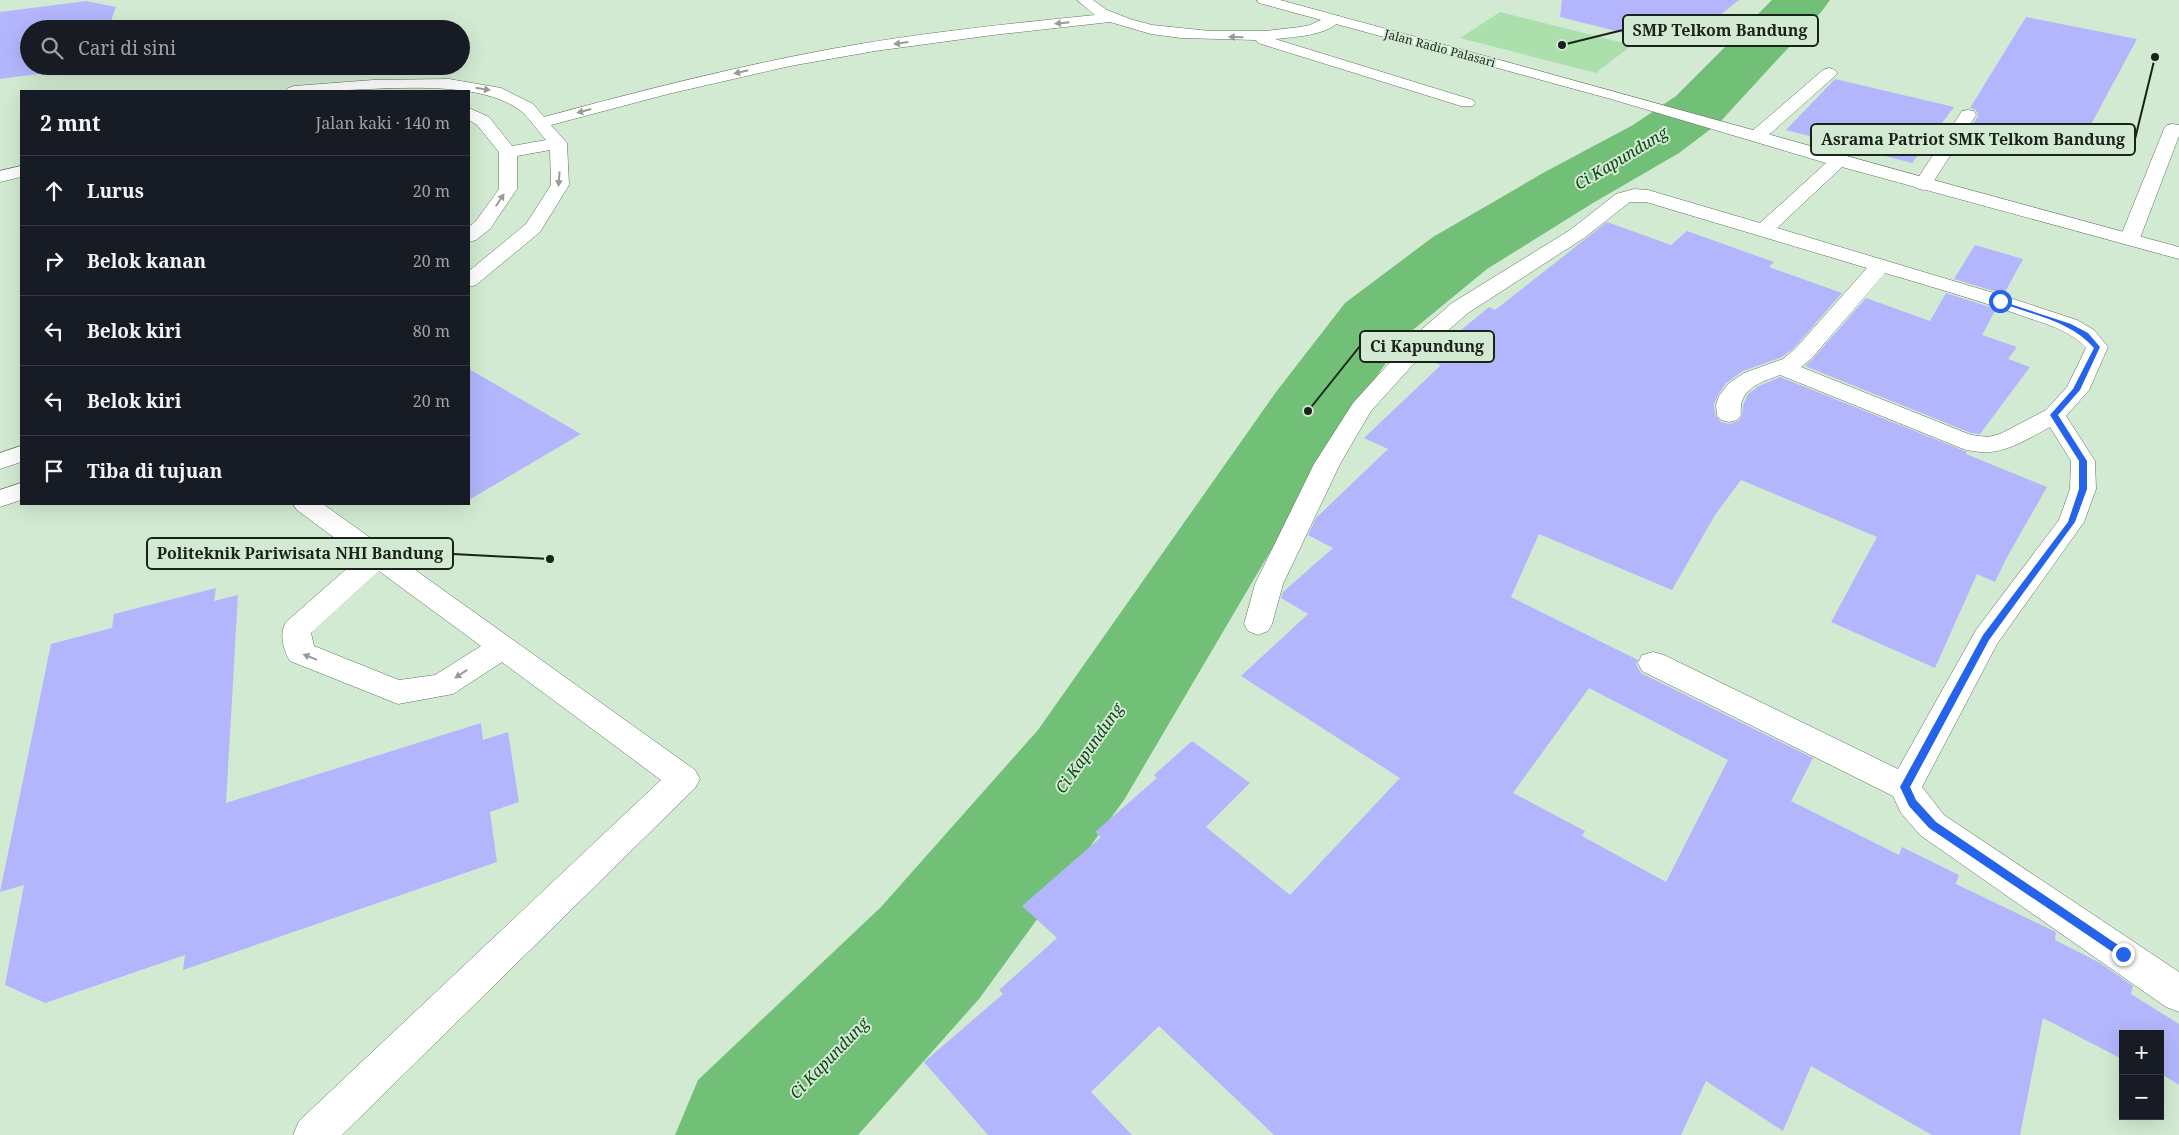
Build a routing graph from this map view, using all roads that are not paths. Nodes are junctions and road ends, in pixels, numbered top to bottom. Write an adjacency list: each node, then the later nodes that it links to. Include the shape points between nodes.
1 (1264, 0): 4 (street, Jalan Radio Palasari)
2 (1087, 3): 3 (street); 6 (street, via 873,32)
3 (1111, 17): 5 (street, one-way to 3, via 1202,36 1152,29); 12 (street, one-way to 12, via 874,46 650,93)
4 (1334, 19): 5 (street, via 1312,30); 14 (street, Jalan Radio Palasari)
5 (1256, 37): 9 (street)
6 (765, 51)
7 (1829, 73): 14 (street)
8 (307, 90): 12 (street, one-way to 12, via 450,84 495,91 536,105)
9 (1467, 103)
10 (470, 114): 16 (street, via 483,121)
11 (1968, 115): 20 (street)
12 (540, 123): 15 (street)
13 (2173, 129): 23 (street)
14 (1758, 136): 17 (street, Jalan Radio Palasari)
15 (558, 143): 16 (street); 26 (street, one-way to 26, via 560,185 533,228)
16 (508, 152): 22 (street, one-way to 16, via 483,225 508,189)
17 (1839, 161): 20 (street, Jalan Radio Palasari); 21 (street)
18 (20, 171): 19 (street)
19 (0, 177)
20 (1923, 184): 23 (street, Jalan Radio Palasari)
21 (1764, 230): 25 (street); 36 (street, via 1648,196 1634,195 1623,198 1577,234 1460,308 1421,342 1361,408 1327,464 1269,584)
22 (470, 235)
23 (2130, 238): 24 (street, Jalan Radio Palasari)
24 (2179, 253)
25 (1880, 266): 27 (street, via 1803,354 1791,364); 29 (street, via 2000,301 2069,325 2086,335 2097,347 2076,390)
26 (470, 280)
27 (1780, 366): 28 (street, via 1733,390 1727,407); 29 (street, via 1966,442 1989,445 2009,439)
28 (1729, 415)
29 (2054, 415): 39 (street, via 2083,461 2083,489 2071,522 1986,638)
30 (20, 454): 31 (street)
31 (0, 461)
32 (20, 491): 33 (street)
33 (0, 499)
34 (307, 505): 35 (street)
35 (378, 556): 37 (street); 37 (street, one-way to 35, via 442,686 398,692 300,653 296,630)
36 (1258, 624)
37 (502, 647): 41 (street, via 684,779)
38 (1653, 663): 39 (street)
39 (1905, 787): 40 (street, via 1913,803 1932,825)
40 (2179, 994)
41 (313, 1135)

